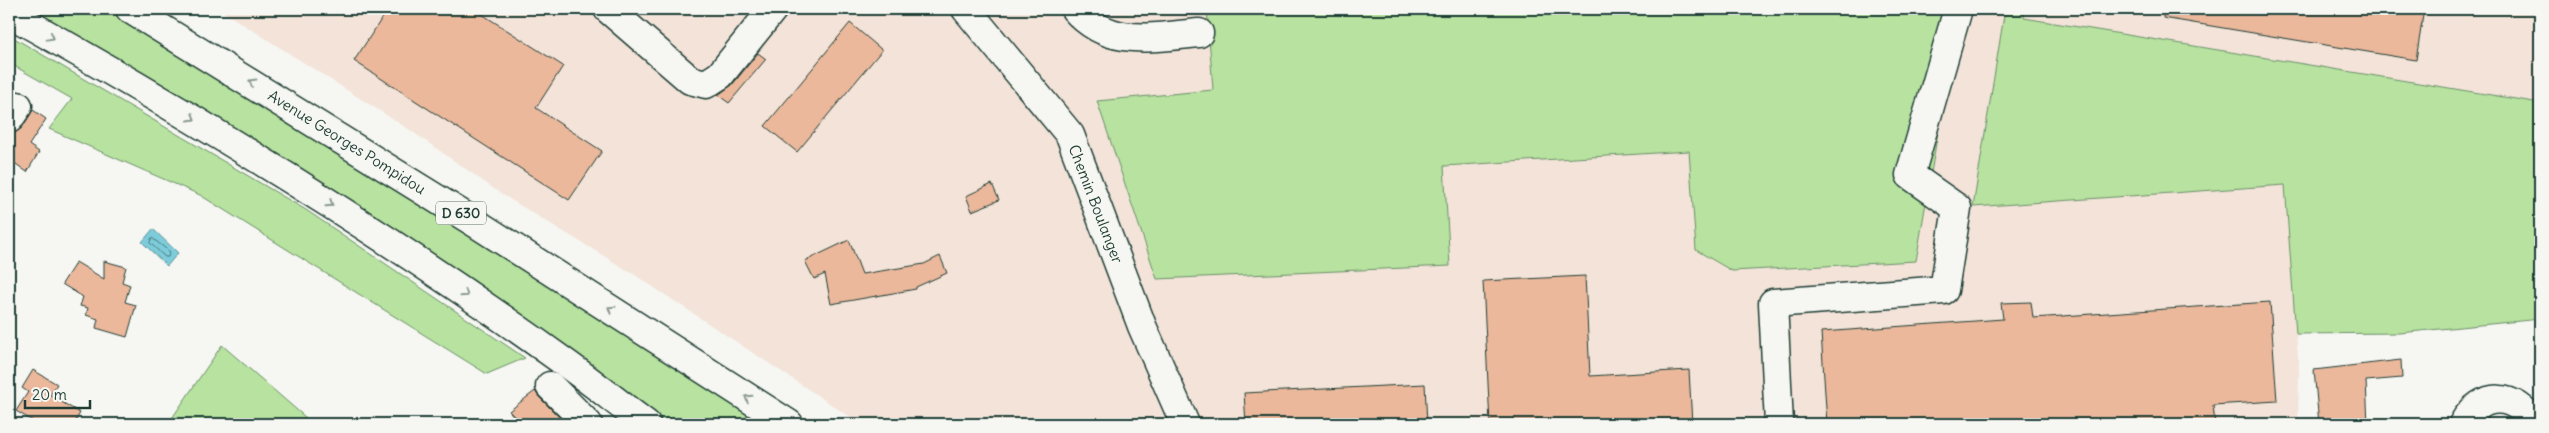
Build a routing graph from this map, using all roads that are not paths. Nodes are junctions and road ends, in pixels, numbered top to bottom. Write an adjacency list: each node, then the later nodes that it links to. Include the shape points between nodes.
1 (130, 9): 12 (main road, Avenue Georges Pompidou / D 630, one-way to 1, via 474,222)
2 (608, 9): 3 (main road, via 690,80 706,84 720,74)
3 (773, 9)
4 (966, 9): 13 (main road, Chemin Boulanger, via 1070,135 1142,326)
5 (1075, 9): 8 (main road, via 1086,22 1108,33 1136,39)
6 (1958, 9): 14 (main road, via 1910,175 1957,208 1944,290 1773,303)
7 (9, 13): 10 (main road, one-way to 10, via 126,79 323,199 565,362)
8 (1199, 33)
9 (550, 386): 11 (main road)
10 (638, 420)
11 (588, 424)
12 (788, 424)
13 (1185, 424)
14 (1779, 424)
15 (2463, 424): 16 (main road, via 2473,411 2487,402 2500,399 2515,402)
16 (2535, 424)

